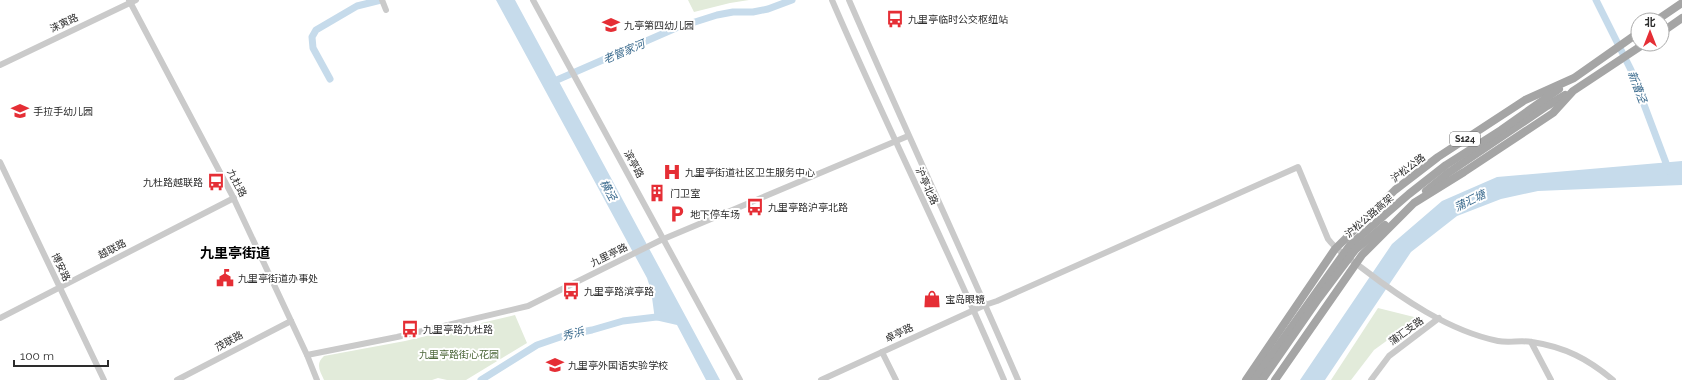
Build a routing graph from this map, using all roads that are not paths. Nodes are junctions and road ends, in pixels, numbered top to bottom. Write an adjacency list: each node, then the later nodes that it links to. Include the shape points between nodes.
1 (382, 0): 7 (street)
2 (533, 0): 21 (street, 滨亭路)
3 (832, 0): 18 (street, 沪亭北路)
4 (848, 0): 17 (street, 沪亭北路)
5 (132, 1): 13 (street, 涞寅路); 20 (street, 九杜路)
6 (1682, 3): 8 (main road)
7 (386, 10)
8 (1669, 12)
9 (1682, 18): 10 (main road)
10 (1670, 26)
11 (1630, 39): 14 (main road, 沪松公路 / S124)
12 (1632, 52): 15 (main road, S124)
13 (0, 65)
14 (1574, 78): 16 (main road, 沪松公路高架); 22 (main road, 沪松公路 / S124, via 1525,100 1438,157 1395,190)
15 (1573, 91): 16 (main road, 沪松公路高架); 23 (main road, S124, via 1553,113 1414,203)
16 (1502, 133): 42 (main road, 沪松公路高架, via 1446,165 1350,245); 43 (main road, 沪松公路高架, via 1448,173 1355,250)
17 (908, 136): 18 (street, 九里亭路); 25 (street, 沪亭北路)
18 (895, 141): 21 (street, 九里亭路); 26 (street, 沪亭北路)
19 (0, 162): 24 (street, 博安路)
20 (234, 198): 24 (street, 越联路); 29 (street, 九杜路)
21 (664, 239): 32 (street, 九里亭路, via 528,306 397,337); 36 (street, 滨亭路)
22 (1335, 249): 23 (street); 25 (street, 卓亭路, via 1328,239 1298,167); 41 (main road, 沪松公路 / S124)
23 (1356, 264): 28 (street); 44 (main road, S124)
24 (59, 287): 27 (street, 越联路); 33 (street, 博安路)
25 (985, 305): 26 (street, 卓亭路); 40 (street, 沪亭北路)
26 (974, 310): 31 (street, 卓亭路); 39 (street, 沪亭北路)
27 (0, 318)
28 (1439, 318): 30 (street, via 1466,331 1499,341); 45 (street, 蒲汇支路, via 1389,356)
29 (291, 321): 32 (street, 九杜路); 34 (street, 茂联路)
30 (1531, 342): 46 (street); 47 (street, via 1576,355 1594,364)
31 (882, 352): 37 (street, 卓亭路); 38 (street)
32 (306, 355): 35 (street, 九杜路)
33 (104, 380)
34 (177, 380)
35 (317, 380)
36 (740, 380)
37 (821, 380)
38 (896, 380)
39 (1004, 380)
40 (1018, 380)
41 (1246, 380)
42 (1254, 380)
43 (1262, 380)
44 (1275, 380)
45 (1371, 380)
46 (1551, 380)
47 (1613, 380)

